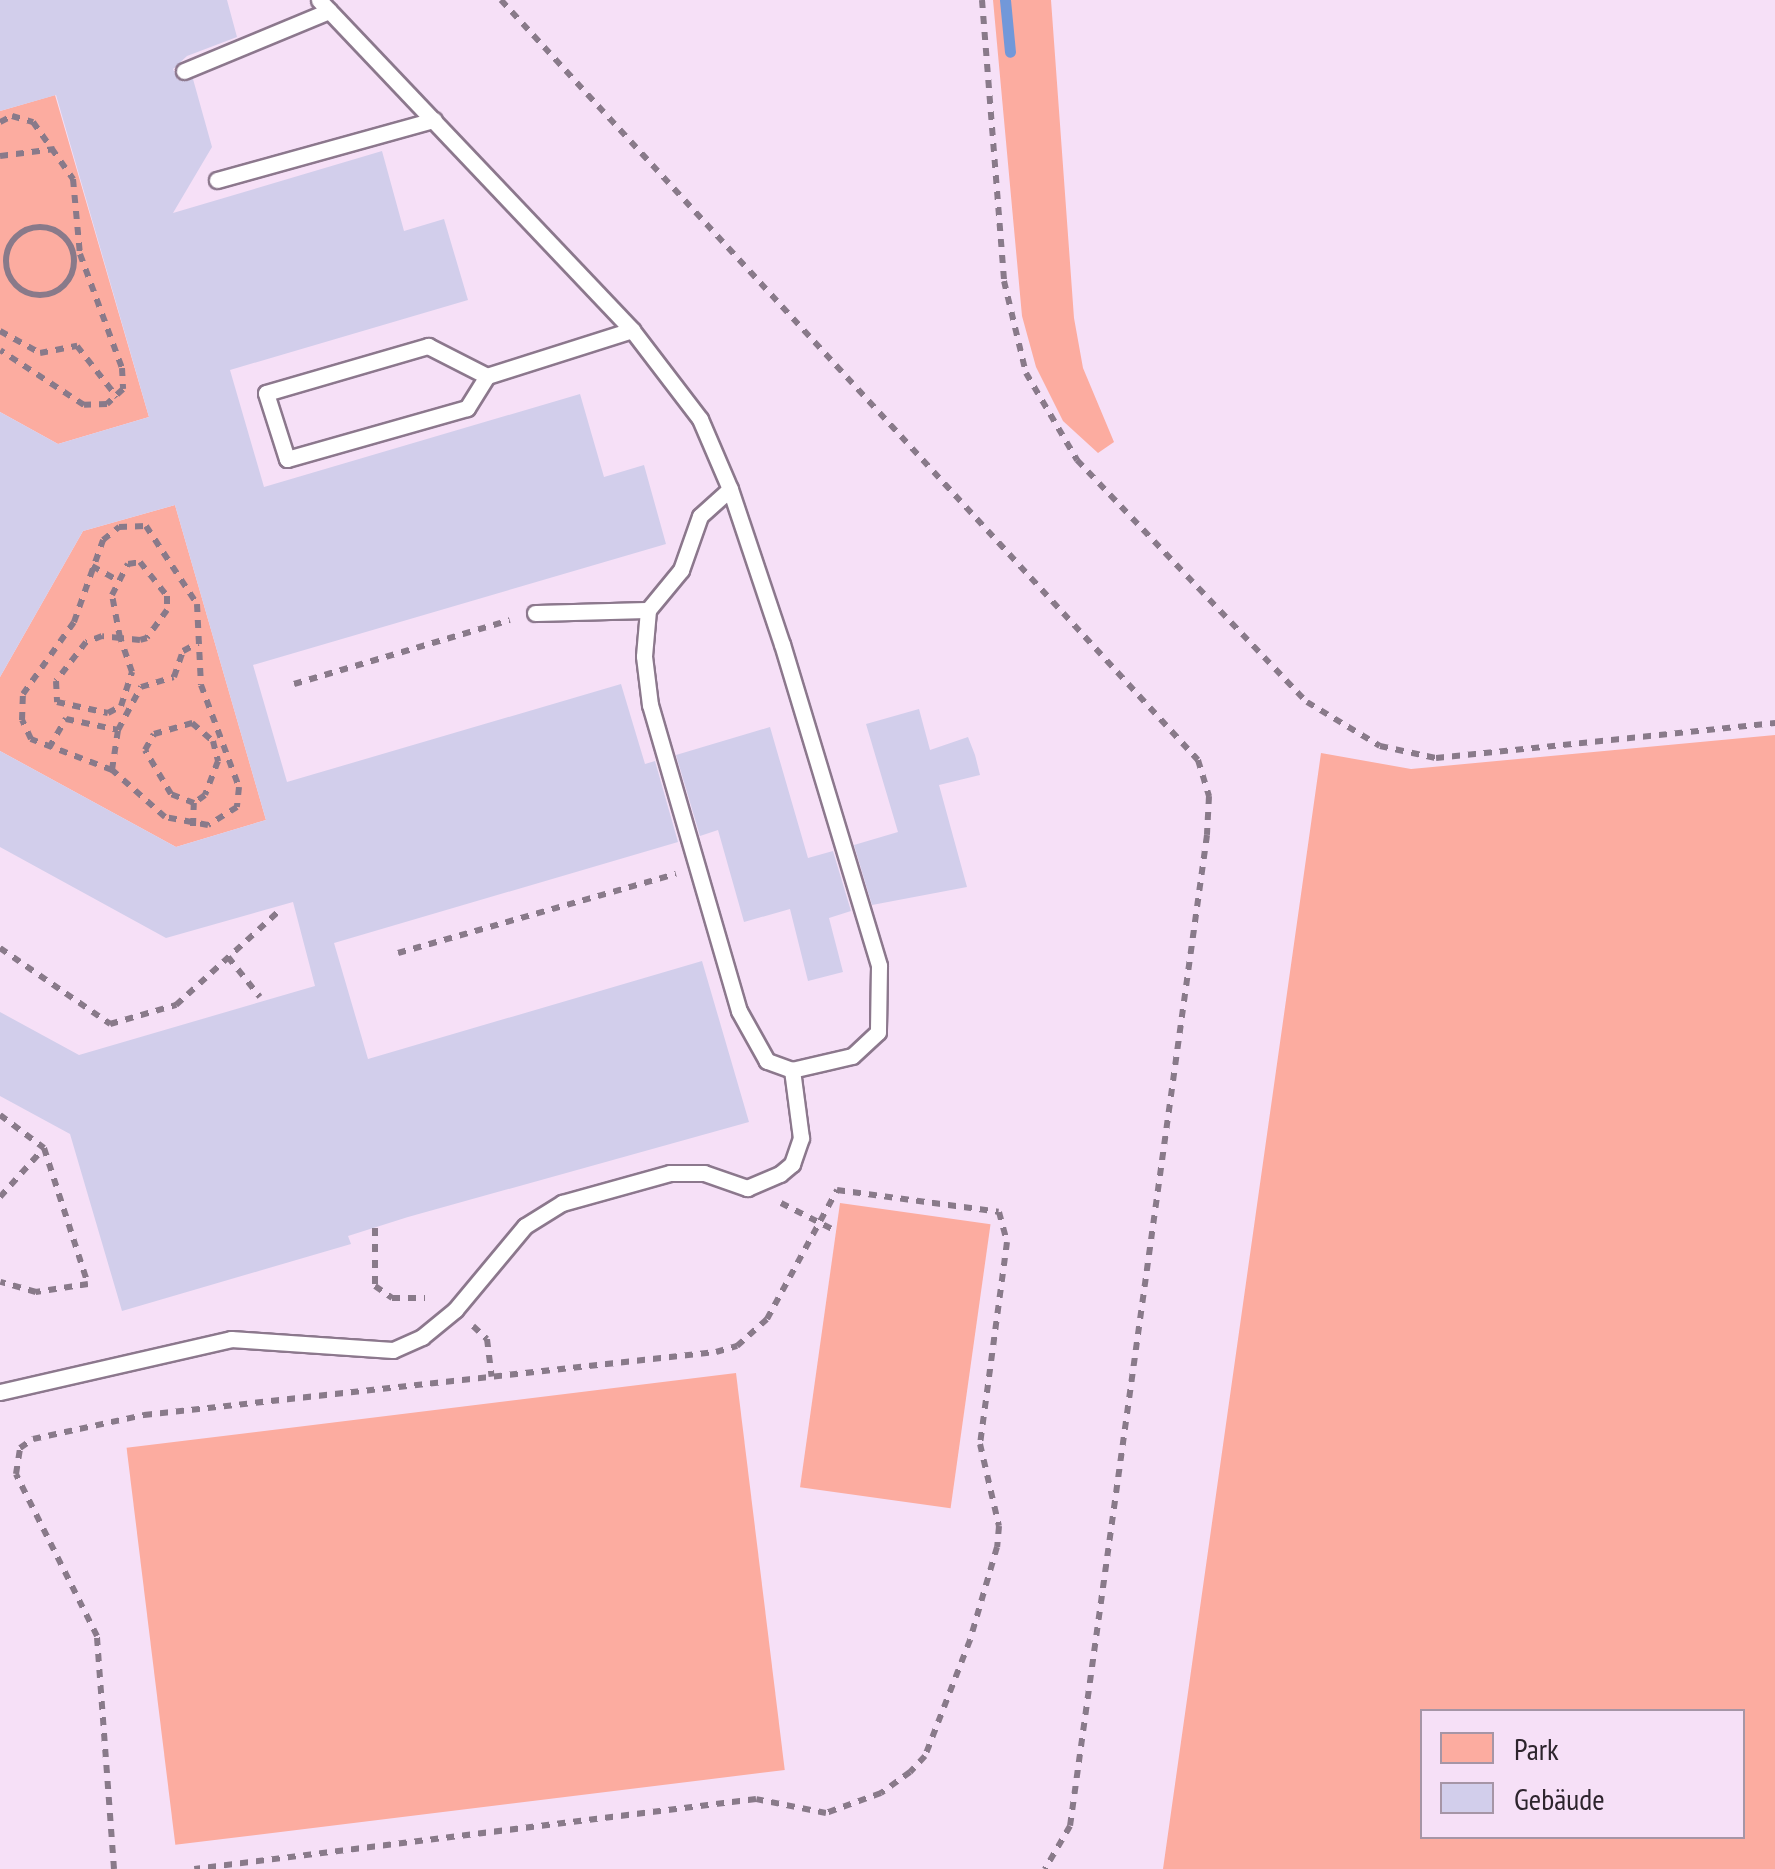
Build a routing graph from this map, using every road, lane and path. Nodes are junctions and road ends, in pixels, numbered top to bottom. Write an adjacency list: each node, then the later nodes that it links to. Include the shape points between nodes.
1 (501, 0): 49 (path, via 1170,723 1198,760 1209,796 1070,1826)
2 (982, 0): 26 (path, via 1004,282 1026,373 1077,460 1307,702 1380,746 1436,758)
3 (324, 6): 4 (lane); 5 (lane)
4 (184, 71)
5 (434, 120): 9 (lane); 11 (lane)
6 (0, 122): 7 (path, via 23,116)
7 (55, 149): 8 (path); 10 (path, via 78,197)
8 (0, 156)
9 (217, 180)
10 (77, 254): 10 (path, via 50,227 25,229 8,248 7,272 24,291 49,294 69,280); 15 (path, via 122,368)
11 (632, 330): 14 (lane); 16 (lane, via 700,418)
12 (0, 332): 15 (path, via 40,353 77,346)
13 (0, 350): 15 (path, via 14,353 72,402 97,406)
14 (487, 376): 14 (lane, via 428,346 266,392 286,459 467,408)
15 (117, 397)
16 (730, 489): 19 (lane, via 700,516 681,570); 38 (lane, via 879,966 878,1032 852,1056)
17 (92, 566): 18 (path); 21 (path); 23 (path, via 103,540 118,527 154,531 197,604)
18 (118, 580): 22 (path, via 111,610); 22 (path, via 128,564 140,562 168,601 148,638)
19 (648, 610): 20 (lane); 32 (lane, via 650,705)
20 (535, 613): 25 (path)
21 (66, 637): 24 (path); 28 (path, via 29,683 21,705 25,732)
22 (120, 638): 24 (path, via 94,638); 24 (path, via 132,682 121,706 108,712 54,698 56,681)
23 (198, 643): 27 (path, via 183,652 174,676 141,688); 31 (path, via 201,685 240,798 230,815)
24 (80, 647)
25 (294, 684)
26 (1775, 723)
27 (118, 730): 28 (path, via 66,719); 29 (path)
28 (49, 748): 29 (path)
29 (112, 770): 31 (path, via 165,817)
30 (194, 803): 30 (path, via 217,769 217,750 204,728 182,722 154,734 146,750 172,794); 31 (path)
31 (193, 826)
32 (696, 868): 35 (path); 38 (lane, via 739,1011 766,1061)
33 (279, 912): 36 (path)
34 (0, 948): 36 (path, via 110,1024 176,1005)
35 (398, 953)
36 (228, 958): 37 (path)
37 (260, 997)
38 (792, 1070): 41 (lane, via 800,1138 792,1164)
39 (0, 1115): 40 (path)
40 (44, 1148): 42 (path); 45 (path, via 88,1284 36,1292)
41 (747, 1188): 43 (path, via 763,1204 785,1202); 46 (lane, via 704,1174 670,1173 562,1203 525,1226 456,1310 393,1350 231,1339)
42 (0, 1197)
43 (816, 1220): 44 (path); 47 (path, via 766,1320 737,1346 144,1416 33,1439 20,1448 16,1474 96,1636); 48 (path, via 827,1198 848,1187 987,1206 1005,1226 980,1444 998,1547 958,1673 925,1756 910,1772 881,1793 826,1813 756,1799)
44 (836, 1231)
45 (0, 1282)
46 (0, 1392)
47 (114, 1869)
48 (194, 1869)
49 (1045, 1869)

